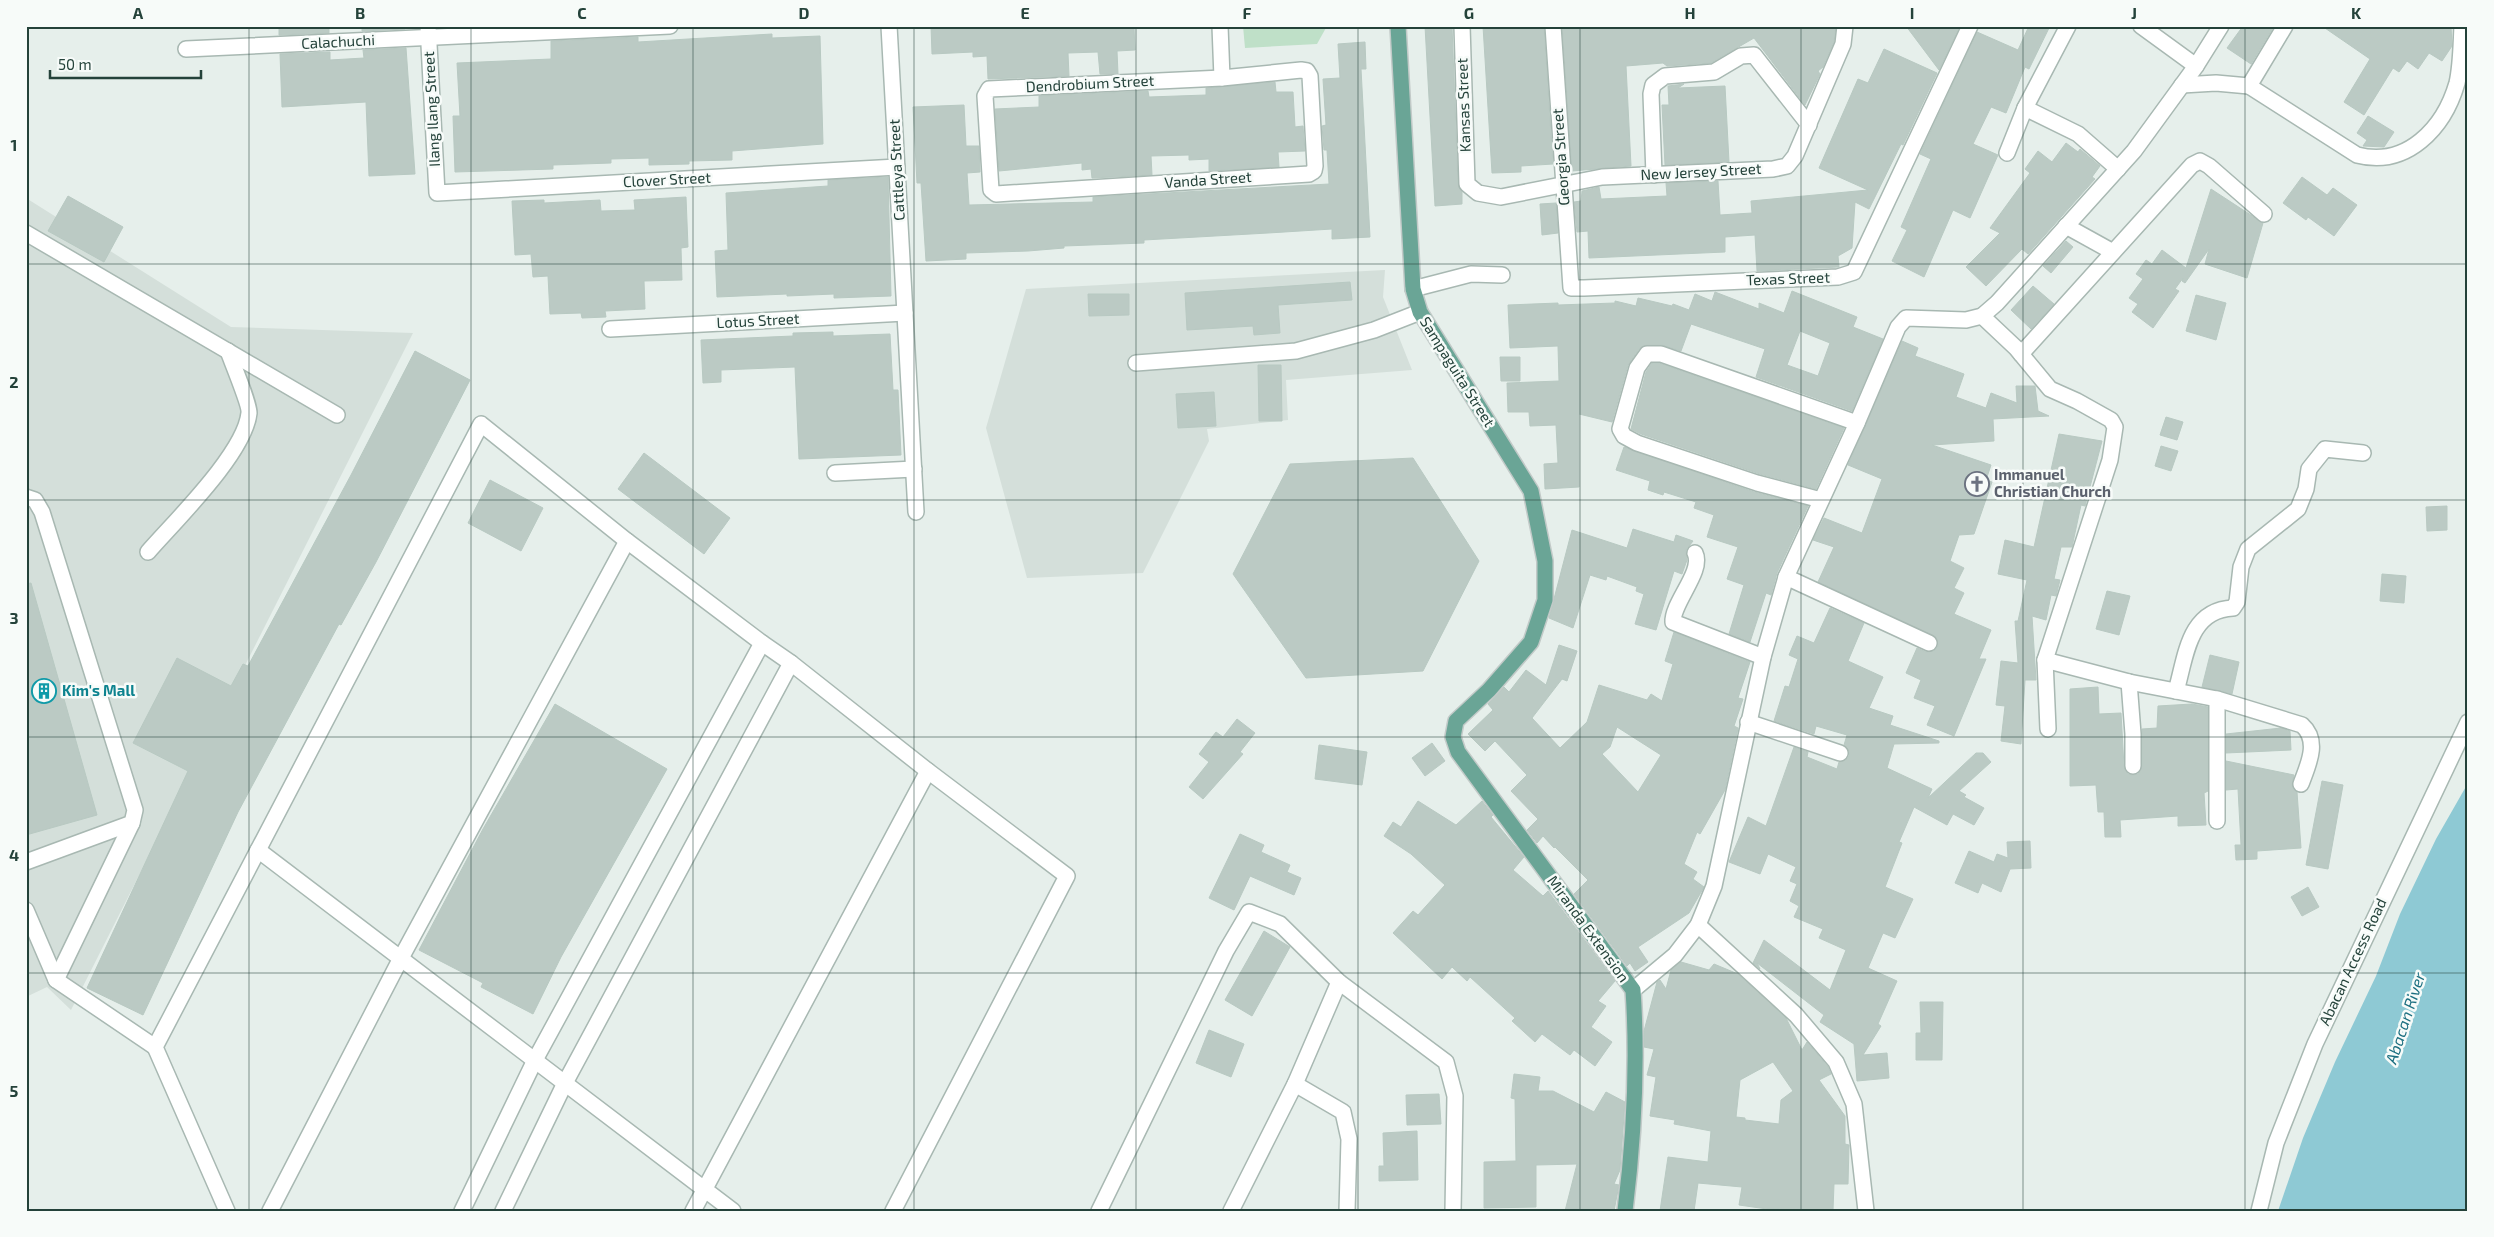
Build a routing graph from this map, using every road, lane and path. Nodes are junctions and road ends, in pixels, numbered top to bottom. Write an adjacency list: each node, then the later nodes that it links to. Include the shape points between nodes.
1 (670, 26): 14 (street, Calachuchi)
2 (889, 26): 24 (street, Cattleya Street)
3 (1220, 26): 18 (street)
4 (1398, 26): 37 (main road, Sampaguita Street)
5 (1462, 26): 27 (street, Kansas Street)
6 (1553, 26): 28 (street, Georgia Street)
7 (1845, 26): 22 (street, New Jersey Street, via 1843,44)
8 (2068, 26): 21 (street)
9 (2140, 26): 16 (street)
10 (2221, 26): 16 (street)
11 (2285, 26): 20 (street)
12 (2462, 26): 20 (street, via 2456,83 2438,125 2424,141 2384,158 2357,156)
13 (1967, 28): 36 (street, Texas Street, via 1854,272 1838,277)
14 (428, 32): 15 (street, Calachuchi); 29 (street, Ilang Ilang Street)
15 (186, 49)
16 (2196, 66): 19 (street)
17 (1302, 70): 18 (street, Dendrobium Street); 30 (street, Vanda Street, via 1310,76 1315,166 1309,174)
18 (1222, 78): 30 (street, Dendrobium Street, via 989,89 985,96 989,171 991,190)
19 (2182, 85): 20 (street, via 2216,83); 25 (street)
20 (2249, 86)
21 (2025, 108): 23 (street); 25 (street, via 2078,134)
22 (1809, 125): 26 (street, New Jersey Street, via 1792,162 1782,168); 26 (street, via 1754,55 1741,56 1714,72 1665,76 1653,85 1651,94)
23 (2007, 153)
24 (897, 167): 29 (street, Clover Street); 39 (street, Cattleya Street)
25 (2118, 169): 32 (street)
26 (1654, 175): 28 (street, New Jersey Street, via 1588,179)
27 (1467, 184): 28 (street, New Jersey Street, via 1478,193 1501,197)
28 (1563, 186): 36 (street, Georgia Street)
29 (437, 193)
30 (996, 194)
31 (2264, 214): 34 (street, via 2200,161 2192,165)
32 (2066, 226): 34 (street); 40 (street)
33 (26, 233): 42 (street)
34 (2112, 252): 43 (street)
35 (1502, 275): 37 (street, via 1471,274)
36 (1571, 288)
37 (1413, 290): 38 (main road, Sampaguita Street)
38 (1420, 312): 44 (street, via 1374,330 1296,352); 63 (main road, Sampaguita Street, via 1530,490 1540,529 1545,561 1545,600 1531,642)
39 (905, 313): 41 (street, Lotus Street); 48 (street, Cattleya Street)
40 (1982, 316): 43 (street); 46 (street, via 1966,320 1906,318 1898,327)
41 (610, 329)
42 (228, 351): 45 (street); 54 (street, via 250,412 244,429 229,459)
43 (2021, 354): 60 (street, via 2050,389 2111,420 2115,427 2110,460)
44 (1136, 363)
45 (337, 415)
46 (1857, 423): 51 (street); 51 (street, via 1661,354 1646,354 1637,368 1620,429 1624,436 1757,483)
47 (2363, 453): 64 (street, via 2325,449 2309,469 2298,509 2248,549 2233,608 2213,612 2199,623 2189,642)
48 (914, 469): 49 (street); 52 (street, Cattleya Street)
49 (835, 473)
50 (26, 497): 74 (street, via 35,500 42,512 135,810)
51 (1821, 500): 56 (street)
52 (916, 512)
53 (627, 542): 58 (street); 75 (street, via 481,424); 79 (street)
54 (148, 552)
55 (1695, 553): 59 (street, via 1694,568 1673,622)
56 (1786, 577): 57 (street); 59 (street)
57 (1929, 642)
58 (762, 643): 61 (street); 84 (street)
59 (1763, 657): 66 (street)
60 (2045, 660): 62 (street); 68 (street)
61 (791, 663): 71 (street); 85 (street)
62 (2129, 682): 64 (street); 70 (street)
63 (1490, 690): 82 (main road, Miranda Extension, via 1456,721 1453,737 1458,752)
64 (2176, 691): 65 (street)
65 (2217, 699): 72 (street, via 2302,725 2308,730 2310,756); 73 (street)
66 (1748, 722): 69 (street); 78 (street, via 1714,886)
67 (2468, 722): 101 (street, Abacan Access Road, via 2315,1044 2276,1143)
68 (2048, 729)
69 (1840, 753)
70 (2133, 766)
71 (928, 771): 87 (street); 94 (street, via 1067,876)
72 (2301, 784)
73 (2217, 821)
74 (132, 823): 76 (street); 80 (street)
75 (258, 850): 79 (street); 83 (street)
76 (26, 862)
77 (26, 910): 80 (street)
78 (1698, 925): 82 (street, via 1675,955); 100 (street, via 1796,1015 1836,1062 1854,1104)
79 (401, 958): 84 (street); 89 (street)
80 (56, 980): 83 (street)
81 (1339, 982): 86 (street); 95 (street, via 1280,924 1249,912 1226,951); 98 (street, via 1446,1062 1455,1096)
82 (1633, 990): 99 (main road, Miranda Extension, via 1636,1031 1632,1151)
83 (155, 1047): 88 (street)
84 (535, 1060): 85 (street); 90 (street)
85 (565, 1083): 87 (street); 91 (street)
86 (1295, 1084): 96 (street); 97 (street, via 1343,1112 1349,1139)
87 (703, 1189): 92 (street); 93 (street)
88 (227, 1211)
89 (270, 1211)
90 (462, 1211)
91 (504, 1211)
92 (693, 1211)
93 (733, 1211)
94 (893, 1211)
95 (1100, 1211)
96 (1231, 1211)
97 (1347, 1211)
98 (1453, 1211)
99 (1625, 1211)
100 (1866, 1211)
101 (2259, 1211)

